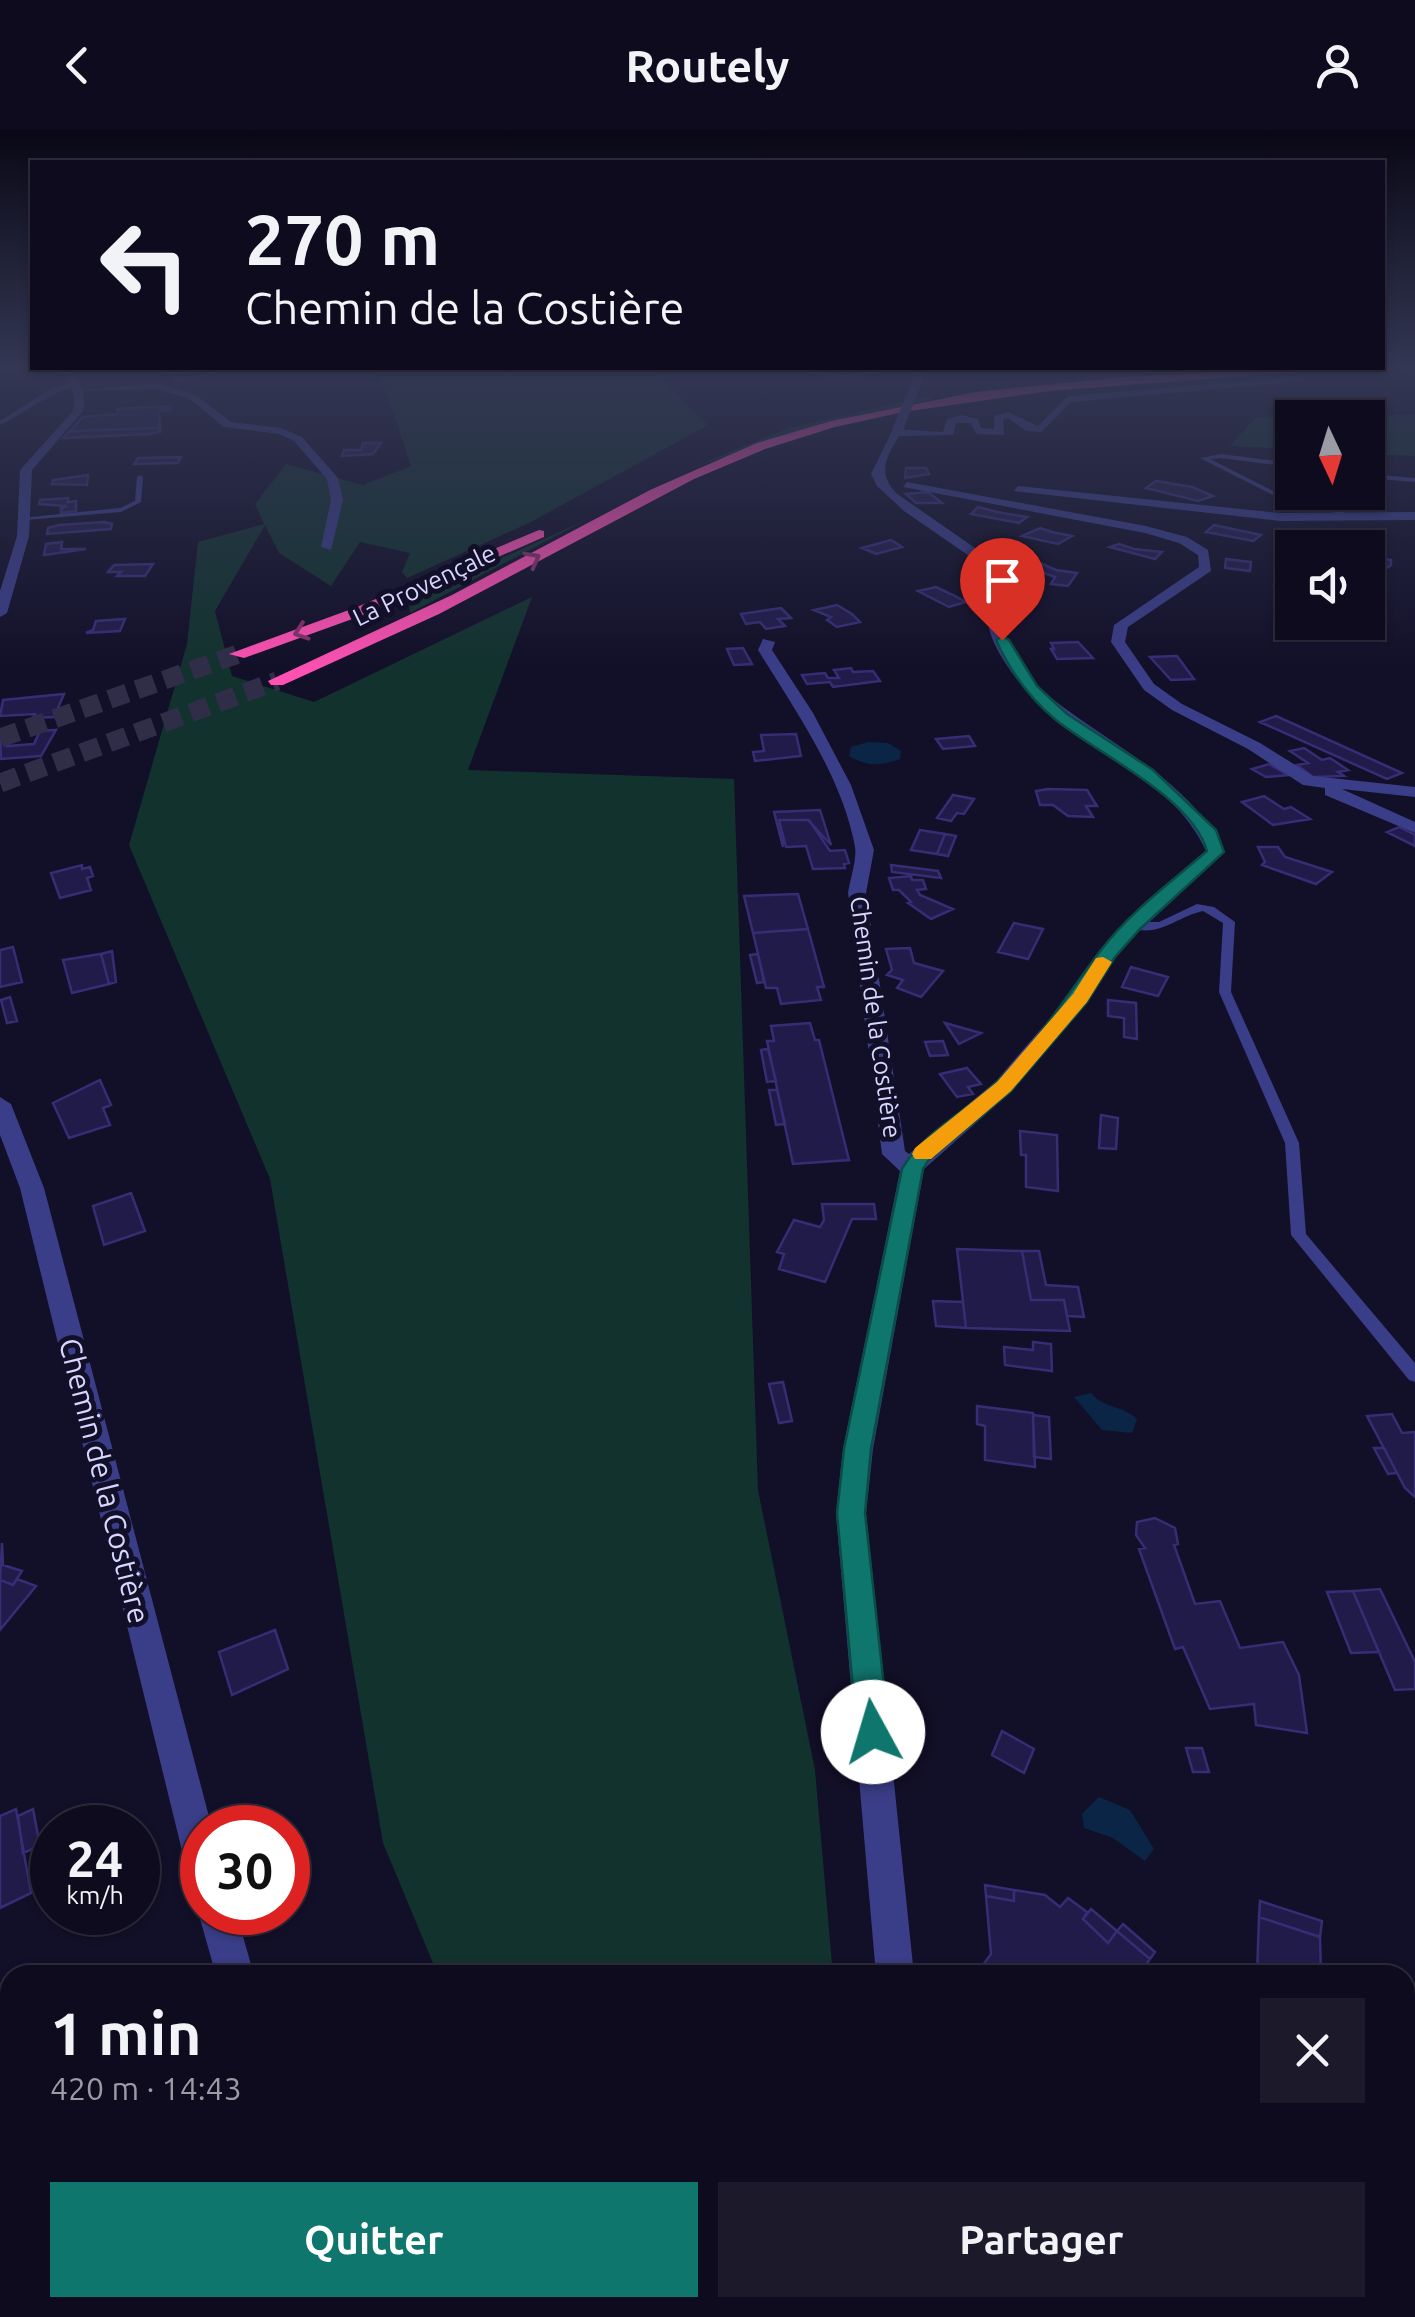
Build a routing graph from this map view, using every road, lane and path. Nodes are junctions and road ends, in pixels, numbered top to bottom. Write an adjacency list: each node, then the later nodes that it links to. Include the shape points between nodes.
1 (28, 468): 16 (street)
2 (323, 468): 18 (street, via 337,500)
3 (676, 468): 12 (highway)
4 (708, 468): 22 (highway, La Provençale, one-way to 4)
5 (880, 468): 10 (street)
6 (1222, 468): 11 (lane)
7 (1385, 477): 9 (lane)
8 (140, 478): 16 (lane, via 138,502 121,510)
9 (1415, 480)
10 (895, 486): 15 (street, via 954,483 1280,518); 23 (street, via 1146,530 1204,553 1206,568 1120,625 1118,642 1163,697); 26 (street, Chemin de la Costière, via 993,566 1000,579 993,614 1032,689 1148,774 1210,834 1216,852)
11 (1275, 494)
12 (610, 499)
13 (1331, 510): 15 (lane)
14 (1415, 516): 15 (street)
15 (1356, 517)
16 (25, 518): 19 (street)
17 (568, 520): 21 (highway, La Provençale, one-way to 21, via 420,587)
18 (327, 547)
19 (0, 613)
20 (768, 642): 28 (street, Chemin de la Costière, via 765,650 842,785 865,850 857,893 894,1154)
21 (238, 654)
22 (277, 681)
23 (1308, 781): 24 (street); 25 (street)
24 (1415, 792)
25 (1415, 828)
26 (1133, 926): 28 (street, Chemin de la Costière, via 1004,1086); 29 (lane, via 1162,926 1188,907 1215,909 1229,922 1225,992 1292,1143 1299,1235)
27 (0, 1104): 30 (street, Chemin de la Costière, via 32,1188)
28 (912, 1169): 33 (street, Chemin de la Costière, via 851,1513)
29 (1415, 1375)
30 (188, 1805)
31 (224, 1935): 32 (street)
32 (232, 1965)
33 (894, 1965)

